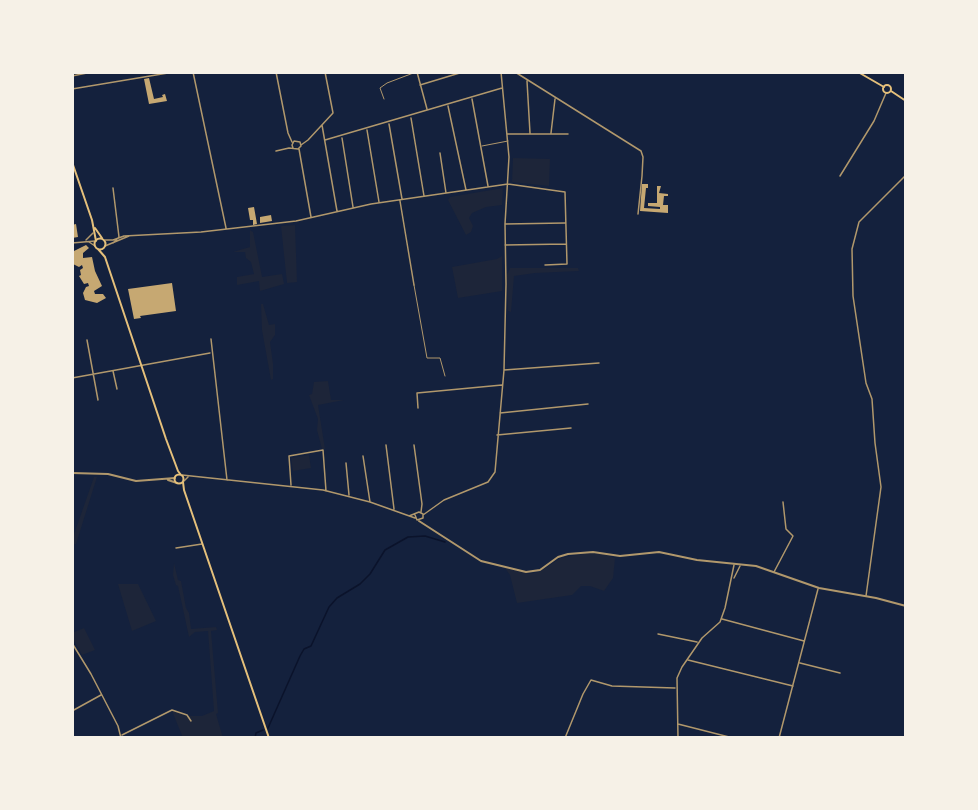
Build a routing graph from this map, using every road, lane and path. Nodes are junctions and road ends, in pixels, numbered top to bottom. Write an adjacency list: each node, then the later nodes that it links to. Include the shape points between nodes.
1 (92, 72): 11 (street)
2 (174, 72): 12 (street)
3 (193, 72): 63 (street)
4 (276, 72): 39 (street)
5 (325, 72): 28 (street, via 333,112)
6 (416, 72): 14 (street); 22 (street, via 380,88)
7 (464, 72): 14 (street)
8 (501, 72): 16 (street)
9 (515, 72): 13 (street)
10 (858, 72): 15 (main road)
11 (72, 73)
12 (150, 74): 17 (street)
13 (527, 80): 21 (street); 31 (street)
14 (420, 85): 25 (street)
15 (884, 87): 18 (main road, via 890,86); 19 (main road)
16 (502, 88): 20 (street); 30 (street)
17 (72, 89)
18 (891, 92): 19 (main road); 23 (main road)
19 (886, 93): 47 (street, via 874,121)
20 (471, 98): 24 (street); 41 (street)
21 (556, 98): 32 (street); 58 (street, via 642,153)
22 (384, 99)
23 (906, 101)
24 (448, 105): 25 (street); 51 (street)
25 (428, 110): 26 (street)
26 (411, 116): 27 (street); 53 (street)
27 (388, 123): 29 (street); 54 (street)
28 (322, 125): 35 (street); 36 (street)
29 (367, 129): 34 (street); 55 (street)
30 (507, 134): 31 (street); 38 (street)
31 (530, 134): 32 (street)
32 (551, 134): 33 (street)
33 (568, 134)
34 (342, 136): 36 (street); 56 (street)
35 (308, 140): 37 (street); 40 (street)
36 (325, 140): 57 (street)
37 (299, 141): 39 (street); 40 (street)
38 (508, 141): 41 (street); 48 (street)
39 (293, 144): 42 (street); 43 (street)
40 (301, 145): 42 (street)
41 (480, 146): 49 (street)
42 (298, 149): 59 (street)
43 (276, 151)
44 (440, 153): 52 (street)
45 (72, 162): 60 (main road)
46 (906, 175): 127 (street, via 860,222 852,249 853,296 872,399 881,487)
47 (840, 176)
48 (508, 184): 49 (street); 61 (street, via 565,192); 62 (street)
49 (488, 187): 51 (street)
50 (113, 188): 65 (street)
51 (466, 190): 52 (street)
52 (446, 194): 53 (street)
53 (424, 197): 54 (street)
54 (401, 200): 55 (street); 78 (street)
55 (380, 203): 56 (street)
56 (354, 208): 57 (street)
57 (337, 212): 59 (street)
58 (638, 214)
59 (311, 218): 63 (street)
60 (92, 220): 66 (main road); 67 (street, via 93,235); 68 (main road)
61 (566, 223): 62 (street); 71 (street)
62 (505, 224): 72 (street)
63 (226, 229): 64 (street)
64 (130, 236): 65 (street); 70 (street)
65 (119, 237): 66 (street); 70 (street)
66 (103, 239): 68 (main road); 74 (main road)
67 (86, 240): 68 (street); 69 (street); 73 (street)
68 (96, 241): 73 (main road)
69 (72, 243)
70 (113, 243): 74 (street)
71 (567, 244): 72 (street); 77 (street, via 567,264)
72 (505, 245): 85 (street)
73 (95, 246): 75 (main road)
74 (105, 246): 75 (main road); 76 (main road)
75 (98, 249): 76 (main road)
76 (105, 257): 83 (main road)
77 (545, 265)
78 (414, 285): 87 (street, via 427,358 440,358)
79 (211, 339): 81 (street)
80 (87, 340): 86 (street)
81 (211, 352): 83 (street); 107 (street)
82 (599, 363): 85 (street)
83 (141, 364): 84 (street); 101 (main road)
84 (113, 370): 86 (street); 90 (street)
85 (504, 370): 89 (street)
86 (93, 374): 88 (street); 91 (street)
87 (445, 376)
88 (72, 378)
89 (503, 385): 93 (street, via 417,393); 94 (street)
90 (117, 389)
91 (98, 400)
92 (588, 404): 94 (street)
93 (418, 408)
94 (500, 414): 96 (street)
95 (571, 428): 96 (street)
96 (497, 435): 117 (street, via 492,478)
97 (386, 445): 115 (street)
98 (414, 445): 114 (street)
99 (363, 456): 112 (street)
100 (346, 463): 111 (street)
101 (178, 471): 103 (main road); 104 (main road)
102 (72, 473): 106 (street, via 108,474 136,481)
103 (182, 475): 104 (main road); 105 (street); 108 (main road)
104 (176, 477): 106 (street); 108 (main road)
105 (189, 477): 107 (street); 108 (street)
106 (165, 480): 108 (street)
107 (227, 481): 109 (street)
108 (181, 482): 120 (main road)
109 (291, 486): 110 (street); 110 (street, via 288,456 323,450)
110 (326, 491): 111 (street)
111 (349, 496): 112 (street)
112 (370, 502): 115 (street)
113 (783, 502): 124 (street, via 786,529 793,536)
114 (420, 508): 116 (street); 117 (street)
115 (394, 510): 118 (street)
116 (416, 514): 117 (street); 118 (street); 119 (street)
117 (422, 514): 119 (street)
118 (408, 516): 119 (street)
119 (418, 520): 122 (street, via 481,561 526,572 540,570 568,554 593,552 620,556 659,552)
120 (203, 544): 121 (street); 144 (main road)
121 (176, 548)
122 (734, 565): 123 (street); 125 (street)
123 (740, 565): 124 (street); 125 (street)
124 (774, 572): 126 (street)
125 (732, 581): 129 (street)
126 (819, 588): 127 (street); 131 (street)
127 (866, 596): 128 (street)
128 (906, 606)
129 (721, 619): 131 (street); 133 (street)
130 (658, 634): 133 (street)
131 (804, 641): 135 (street)
132 (72, 643): 139 (street)
133 (698, 643): 134 (street)
134 (687, 660): 137 (street); 138 (street)
135 (800, 663): 136 (street); 137 (street)
136 (840, 673)
137 (793, 686): 148 (street)
138 (676, 688): 142 (street); 145 (street, via 612,686 591,681)
139 (102, 695): 140 (street); 143 (street)
140 (72, 711)
141 (190, 721): 143 (street, via 187,715 172,710)
142 (678, 724): 146 (street); 147 (street)
143 (121, 737)
144 (269, 738)
145 (565, 738)
146 (678, 738)
147 (733, 738)
148 (779, 738)

